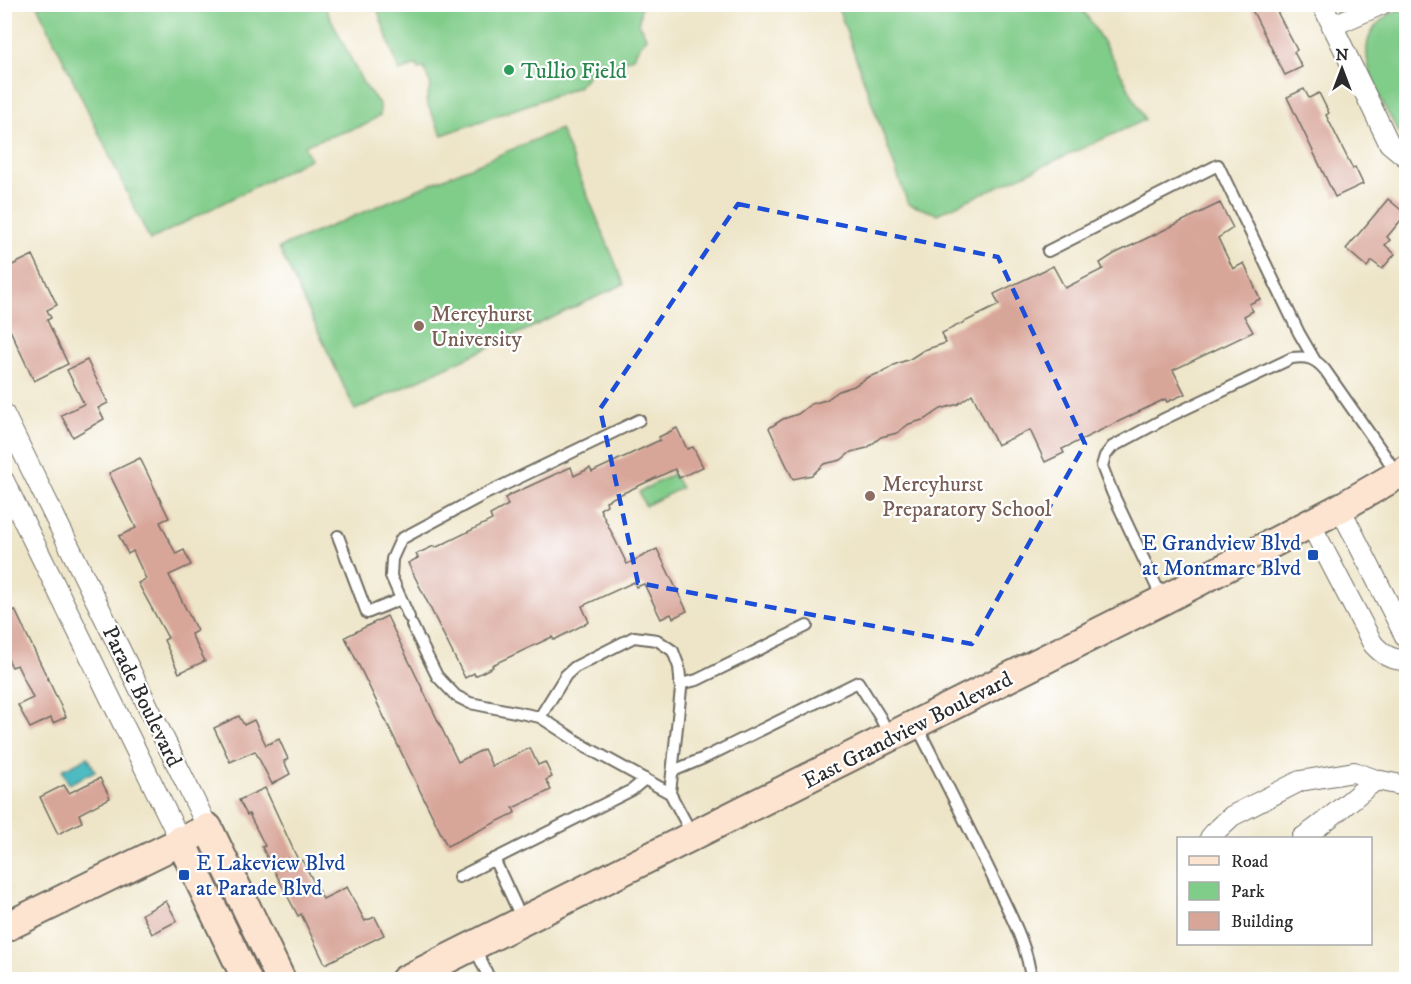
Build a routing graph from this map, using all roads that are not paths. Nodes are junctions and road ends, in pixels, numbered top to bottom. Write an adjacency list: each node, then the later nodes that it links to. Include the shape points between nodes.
1 (1322, 4): 3 (street)
2 (1382, 4): 3 (street)
3 (1332, 26): 4 (street, via 1389,143)
4 (1407, 157)
5 (1048, 251): 6 (lane, via 1218,165)
6 (1314, 359): 9 (lane); 15 (lane, via 1292,358 1166,418 1112,447 1105,456 1102,466 1112,492)
7 (4, 414): 28 (street, Parade Boulevard)
8 (639, 420): 14 (lane, via 401,539 392,559 391,576)
9 (1402, 473): 11 (street, East Grandview Boulevard)
10 (4, 481): 32 (street, Parade Boulevard)
11 (1340, 508): 12 (street, East Grandview Boulevard); 17 (street)
12 (1310, 524): 15 (street, East Grandview Boulevard); 18 (street, via 1372,644 1392,659)
13 (338, 536): 14 (lane, via 367,613)
14 (400, 599): 20 (lane, via 437,676 456,696 470,703)
15 (1164, 600): 21 (street, East Grandview Boulevard)
16 (807, 626): 19 (lane, via 697,680)
17 (1407, 639)
18 (1407, 660)
19 (680, 684): 20 (lane, via 674,651 657,640 634,637 575,667); 23 (lane)
20 (540, 717): 24 (lane)
21 (916, 724): 22 (street, East Grandview Boulevard); 42 (lane, via 1017,930)
22 (890, 737): 23 (lane, via 858,682); 29 (street, East Grandview Boulevard)
23 (673, 771): 27 (lane)
24 (645, 779): 27 (lane); 33 (lane, via 633,790)
25 (1376, 780): 26 (street); 30 (street, via 1354,772 1300,781 1232,816); 31 (street)
26 (1407, 786)
27 (670, 793): 29 (lane)
28 (208, 828): 32 (street); 39 (street, Parade Boulevard)
29 (694, 836): 35 (street, East Grandview Boulevard)
30 (1211, 837)
31 (1304, 837)
32 (180, 840): 36 (street); 38 (street, Parade Boulevard)
33 (494, 860): 34 (lane); 35 (lane)
34 (459, 877)
35 (524, 922): 37 (street, East Grandview Boulevard)
36 (4, 928)
37 (474, 946): 40 (street, East Grandview Boulevard); 41 (lane)
38 (247, 980)
39 (281, 980)
40 (405, 980)
41 (490, 980)
42 (1031, 980)

